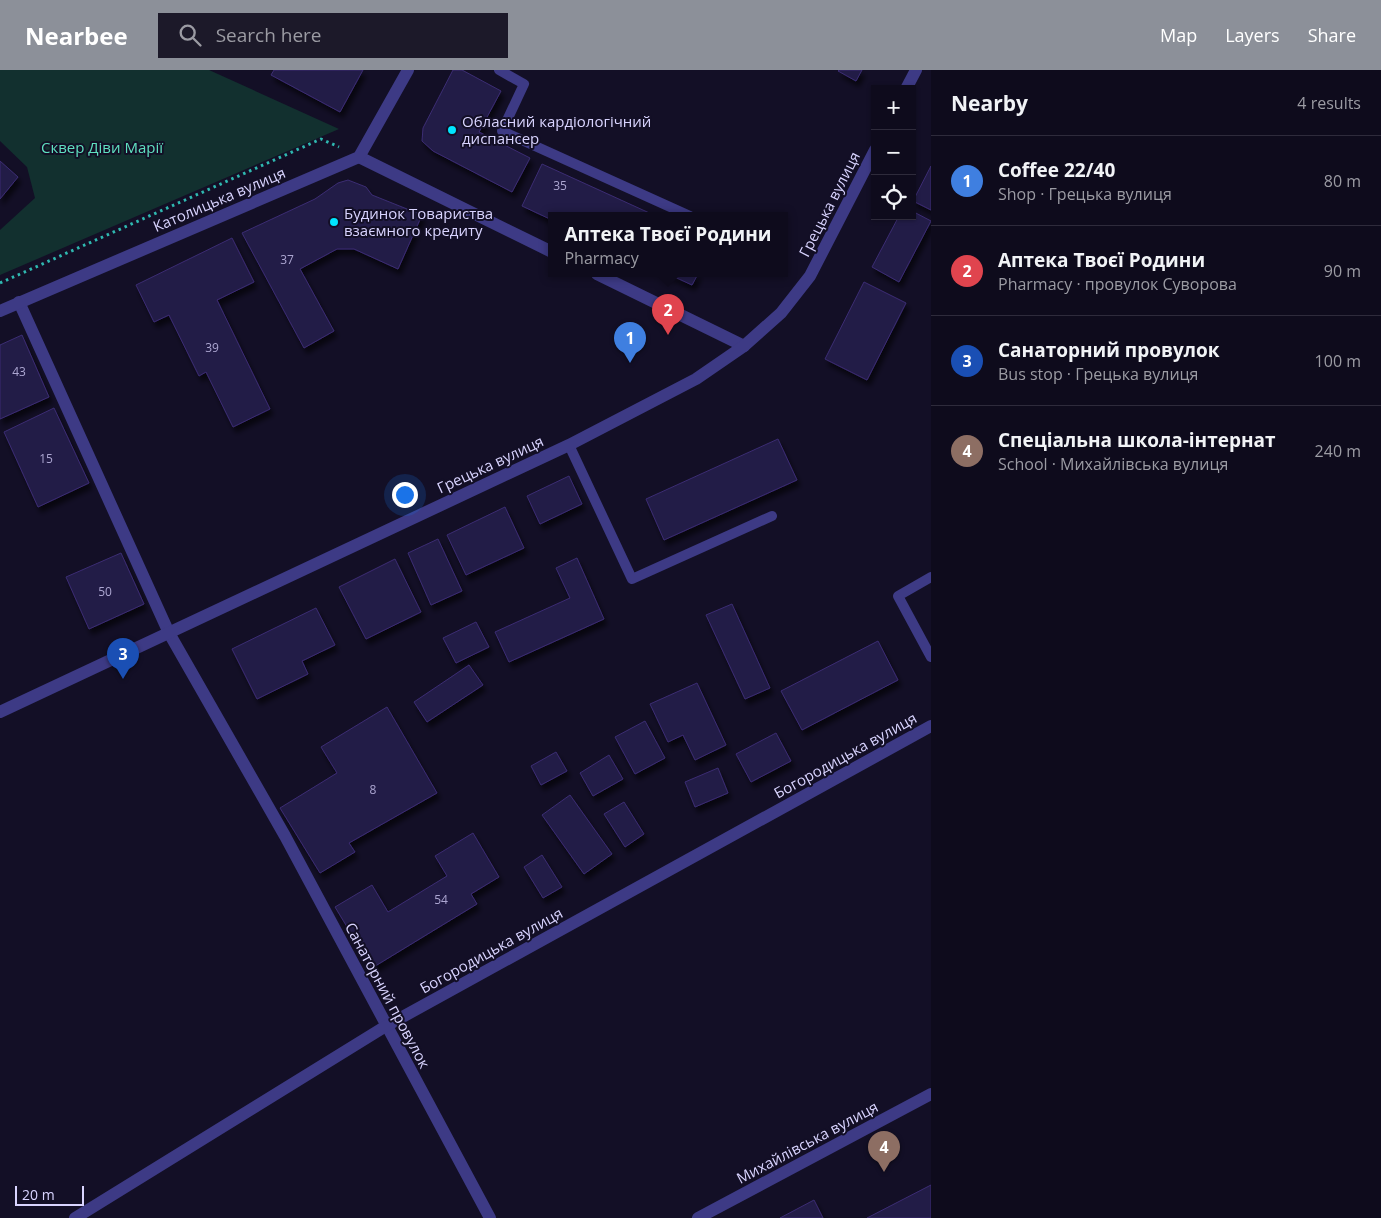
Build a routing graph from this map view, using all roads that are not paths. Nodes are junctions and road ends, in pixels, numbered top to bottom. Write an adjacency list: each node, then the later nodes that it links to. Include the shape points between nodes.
1 (408, 70): 5 (street)
2 (499, 70): 7 (lane, via 524,84 502,131)
3 (916, 70): 4 (street)
4 (908, 85)
5 (359, 157): 8 (street); 10 (street, Католицька вулиця)
6 (871, 158): 12 (street, Грецька вулиця, via 810,276 781,314)
7 (681, 212)
8 (548, 250)
9 (603, 277): 12 (street)
10 (19, 302): 11 (street, Католицька вулиця); 16 (street, Санаторний провулок)
11 (0, 311)
12 (744, 346): 13 (street, Грецька вулиця, via 696,379)
13 (569, 445): 14 (lane, via 632,579); 16 (street, Грецька вулиця)
14 (772, 516)
15 (931, 577): 17 (lane, via 898,596)
16 (169, 633): 18 (street, Грецька вулиця); 20 (street, Санаторний провулок, via 285,836)
17 (931, 657)
18 (0, 712)
19 (931, 726): 20 (street, Богородицька вулиця)
20 (386, 1026): 22 (street, Богородицька вулиця); 23 (street, Санаторний провулок)
21 (931, 1094): 24 (street, Михайлівська вулиця)
22 (75, 1218)
23 (490, 1218)
24 (698, 1218)

